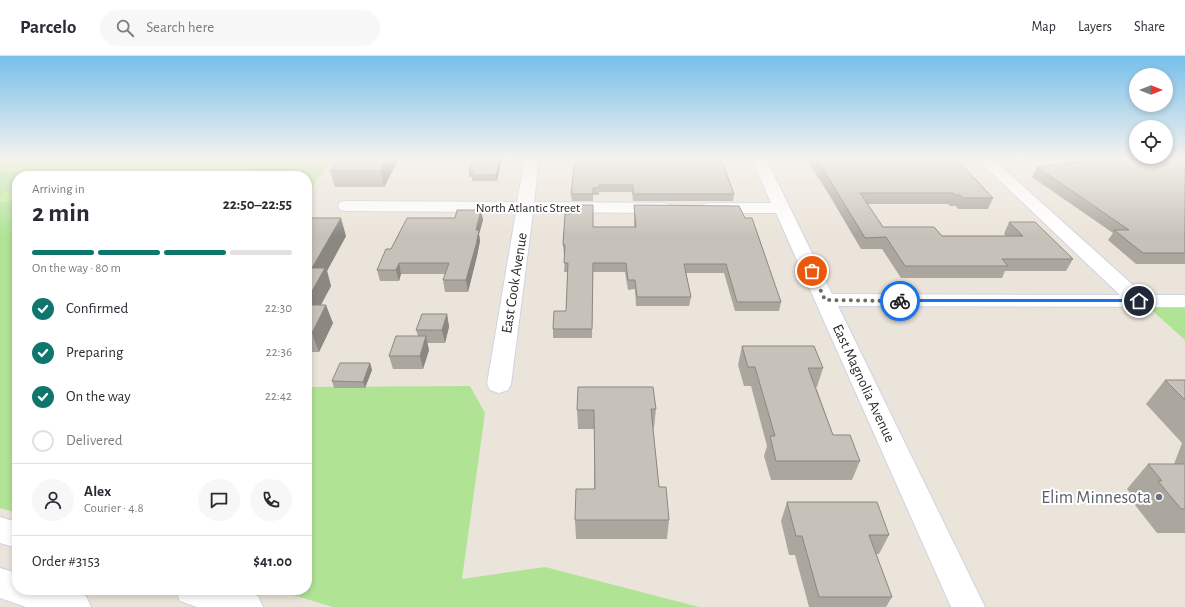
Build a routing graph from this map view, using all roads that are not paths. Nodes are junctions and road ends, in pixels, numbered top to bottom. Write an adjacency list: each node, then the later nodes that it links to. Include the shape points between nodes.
1 (528, 185): 5 (street, East Cook Avenue)
2 (771, 185): 6 (street, East Magnolia Avenue)
3 (1015, 185): 8 (street)
4 (346, 206): 5 (street, North Atlantic Street)
5 (525, 207): 6 (street, North Atlantic Street); 10 (street, East Cook Avenue)
6 (782, 208): 7 (street, East Magnolia Avenue)
7 (825, 300): 8 (street); 19 (street, East Magnolia Avenue)
8 (1139, 301): 9 (street)
9 (1185, 301)
10 (499, 384)
11 (0, 530): 12 (street)
12 (12, 534)
13 (0, 583): 14 (street)
14 (12, 587)
15 (37, 595): 17 (street)
16 (208, 595): 18 (street)
17 (74, 607)
18 (246, 607)
19 (968, 607)

